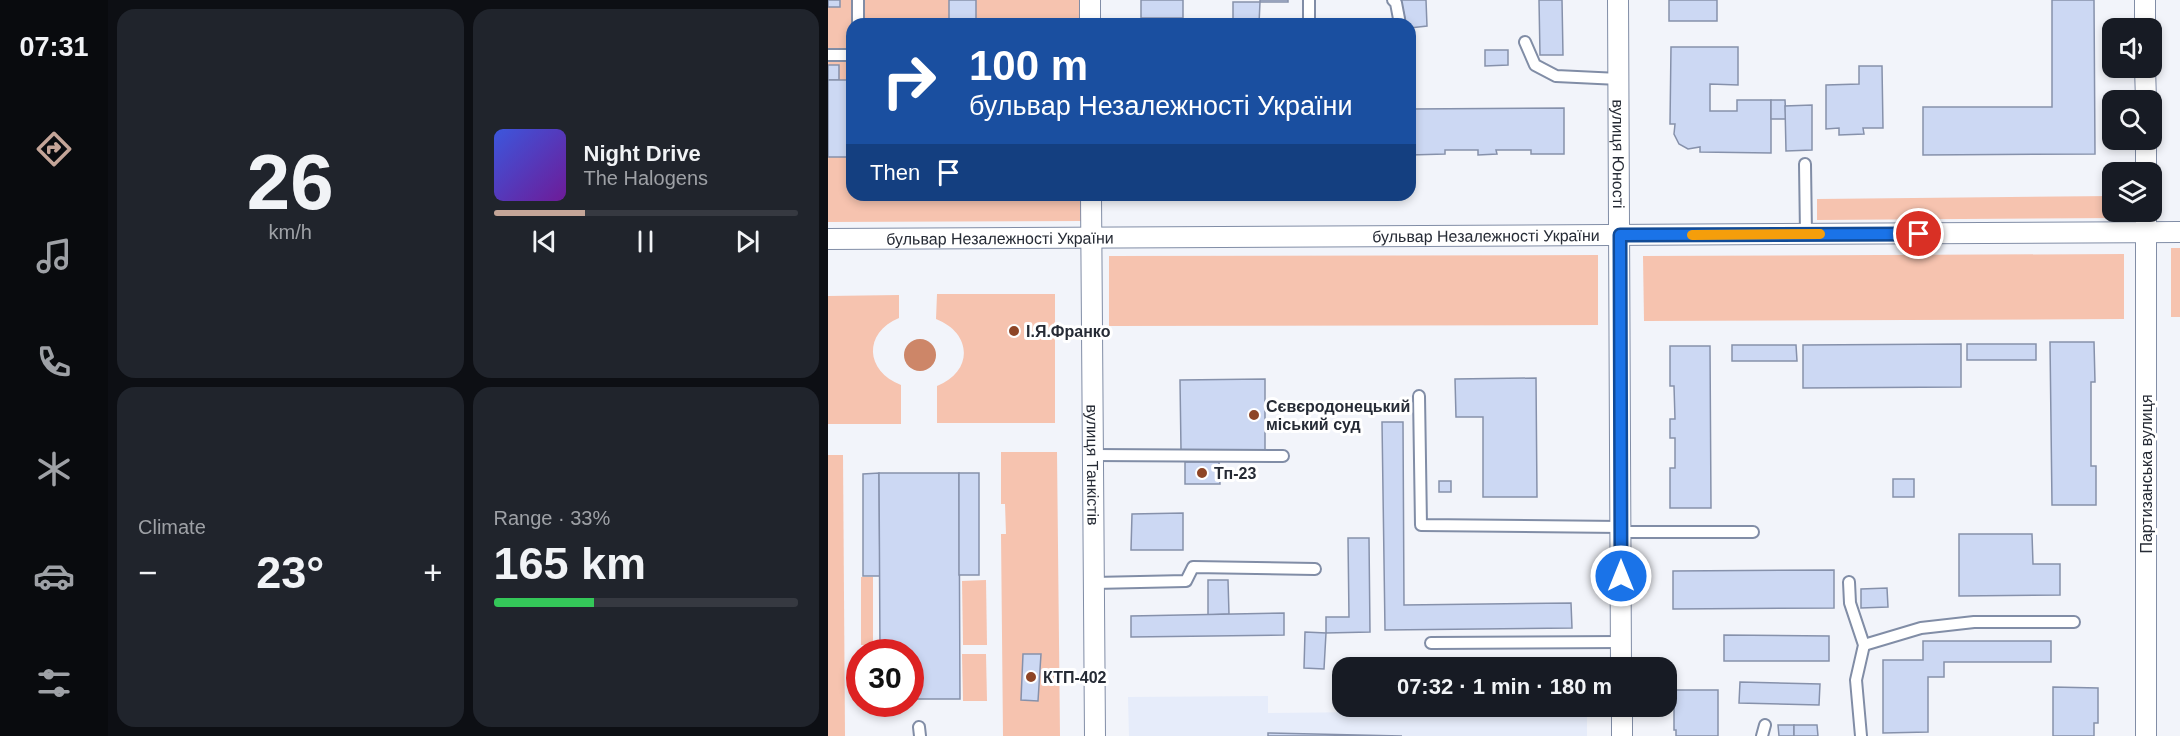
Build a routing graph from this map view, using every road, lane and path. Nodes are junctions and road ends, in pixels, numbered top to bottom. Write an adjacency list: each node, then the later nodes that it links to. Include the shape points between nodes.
1 (858, 0): 7 (lane)
2 (1090, 0): 8 (street)
3 (1309, 0): 9 (lane)
4 (1393, 0): 10 (lane)
5 (1618, 0): 15 (street, вулиця Юності)
6 (2145, 0): 11 (street)
7 (858, 18)
8 (1090, 18)
9 (1309, 18)
10 (1399, 18)
11 (2145, 18)
12 (1525, 42): 15 (lane, via 1535,65 1556,76)
13 (828, 55): 14 (lane)
14 (846, 55)
15 (1619, 79): 22 (street, вулиця Юності)
16 (1805, 164): 21 (lane)
17 (1091, 201): 23 (street, вулиця Танкістів)
18 (2146, 222): 19 (street, Партизанська вулиця)
19 (2145, 232): 20 (street, бульвар Незалежності України); 21 (street, бульвар Незалежності України); 44 (street, Партизанська вулиця)
20 (2180, 232)
21 (1806, 234): 22 (street, бульвар Незалежності України)
22 (1620, 235): 23 (street, бульвар Незалежності України); 28 (street, вулиця Юності)
23 (1092, 238): 24 (street, бульвар Незалежності України); 26 (street, вулиця Танкістів)
24 (828, 239)
25 (1419, 396): 28 (lane, via 1421,525)
26 (1093, 455): 27 (lane); 32 (street, вулиця Танкістів)
27 (1283, 456)
28 (1621, 530): 29 (lane); 34 (street, вулиця Юності)
29 (1753, 532)
30 (1315, 569): 32 (lane, via 1192,567 1186,581)
31 (1849, 582): 36 (lane, via 1850,603)
32 (1094, 583): 40 (street, вулиця Танкістів)
33 (2074, 622): 36 (lane, via 1932,626)
34 (1621, 642): 35 (lane); 37 (street, вулиця Юності)
35 (1431, 643)
36 (1864, 645): 43 (lane, via 1856,680)
37 (1621, 657)
38 (1622, 717): 41 (street)
39 (1765, 725): 42 (lane)
40 (1095, 736)
41 (1622, 736)
42 (1762, 736)
43 (1861, 736)
44 (2146, 736)

